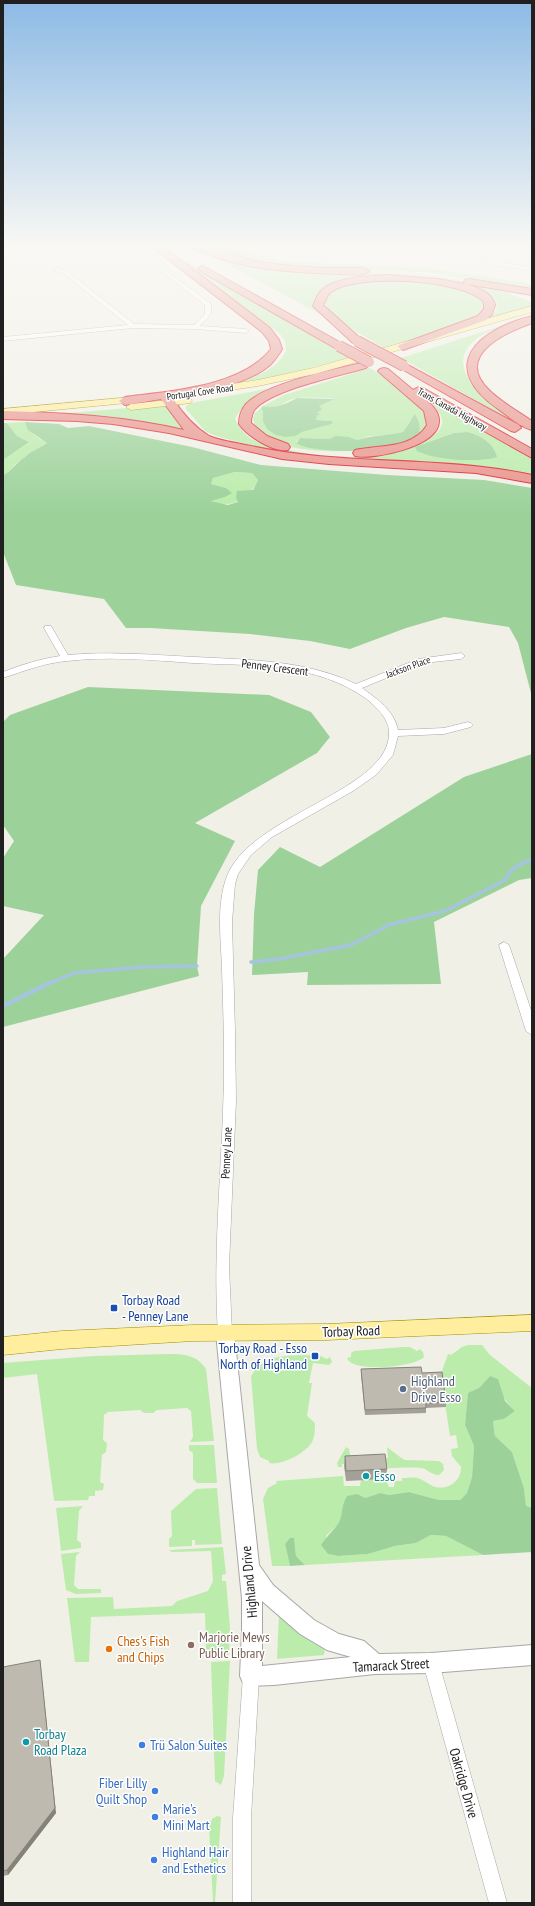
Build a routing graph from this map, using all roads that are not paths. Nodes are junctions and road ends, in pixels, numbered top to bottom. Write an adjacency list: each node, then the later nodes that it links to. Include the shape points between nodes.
1 (44, 335): 10 (street)
2 (270, 335): 16 (highway, via 277,349 274,357 264,365 235,379)
3 (320, 335): 14 (highway, Trans Canada Highway, bridge)
4 (346, 335): 11 (highway, Trans Canada Highway)
5 (350, 335): 11 (highway)
6 (436, 335): 12 (highway)
7 (444, 335): 12 (main road, Portugal Cove Road)
8 (468, 335): 13 (main road, Portugal Cove Road)
9 (496, 335): 18 (highway, via 485,342 476,353 472,366 473,373 480,388)
10 (3, 339)
11 (357, 341): 19 (highway, Trans Canada Highway, bridge)
12 (403, 347): 15 (main road, Portugal Cove Road, via 280,379)
13 (362, 366): 14 (highway, via 262,398 245,414 245,424 266,442 310,452 377,452 413,442 432,426 433,417 420,400); 15 (main road, Portugal Cove Road, via 268,386)
14 (384, 371): 21 (highway, Trans Canada Highway)
15 (167, 400): 16 (main road, Portugal Cove Road); 17 (main road, Portugal Cove Road, via 93,411); 20 (highway, via 197,434)
16 (125, 401): 17 (main road, Portugal Cove Road)
17 (3, 414): 20 (highway, via 117,420)
18 (532, 426)
19 (532, 438)
20 (223, 443): 22 (highway, via 300,458 460,468)
21 (532, 454)
22 (532, 479)
23 (48, 628): 25 (street)
24 (461, 656): 27 (street, Jackson Place, via 421,661)
25 (65, 658): 26 (street, Penney Crescent); 27 (street, Penney Crescent, via 126,656 273,664 324,674)
26 (3, 675)
27 (356, 687): 29 (street, Penney Crescent, via 374,700 387,715)
28 (468, 725): 29 (street, via 444,731)
29 (394, 733): 33 (street, Penney Lane, via 389,754 373,774 271,832 239,862 230,884 227,933 230,1070 222,1233 222,1304)
30 (504, 945): 31 (street)
31 (532, 1031)
32 (532, 1323): 33 (main road, Torbay Road, via 326,1332)
33 (225, 1333): 34 (main road, Torbay Road, via 62,1340); 35 (street, Highland Drive)
34 (3, 1346)
35 (248, 1567): 38 (street, via 278,1603 298,1620 335,1643 356,1648); 39 (street, Highland Drive, via 253,1631)
36 (532, 1655): 37 (street, Tamarack Street)
37 (431, 1663): 38 (street, Tamarack Street); 41 (street, Oakridge Drive)
38 (374, 1664): 39 (street, Tamarack Street)
39 (251, 1676): 40 (street, Highland Drive, via 242,1818)
40 (242, 1903)
41 (498, 1903)

